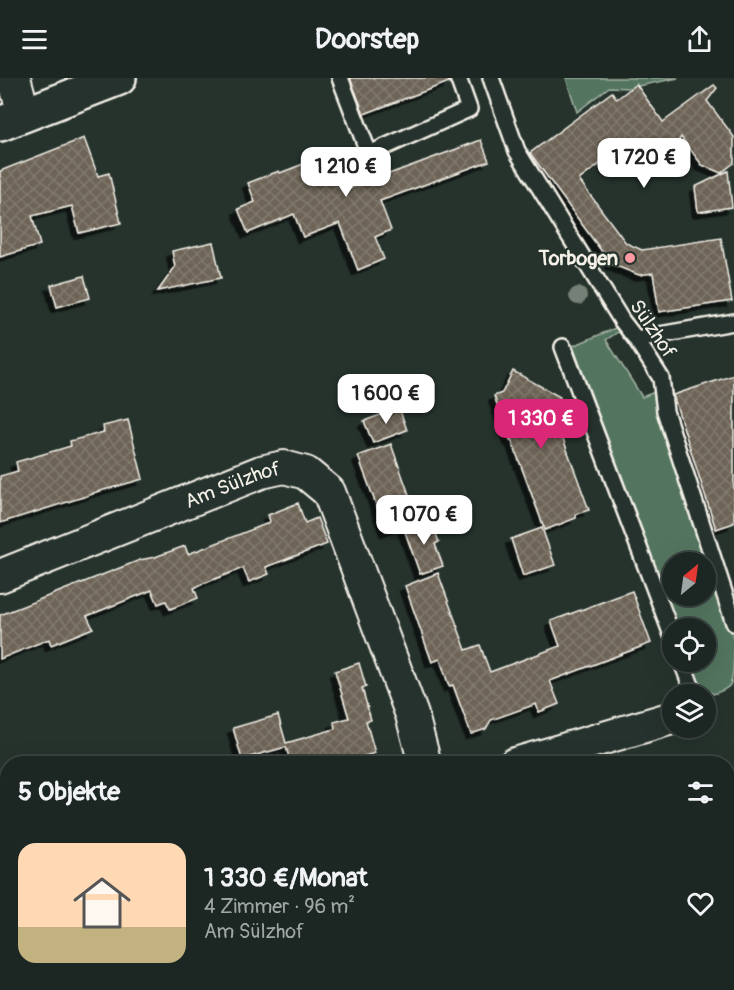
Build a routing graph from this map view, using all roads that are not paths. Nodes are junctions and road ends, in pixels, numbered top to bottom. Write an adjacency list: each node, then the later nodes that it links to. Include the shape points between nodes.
1 (14, 78): 6 (street)
2 (119, 78): 6 (street)
3 (340, 78): 4 (lane, via 369,154 469,109)
4 (458, 78)
5 (491, 78): 8 (lane, Sülzhof, via 517,151)
6 (12, 120)
7 (734, 322): 8 (lane)
8 (636, 339): 12 (lane, Sülzhof, via 660,378 665,411)
9 (563, 347): 11 (lane)
10 (0, 576): 14 (street, Am Sülzhof, via 261,472 284,466 306,473 329,492 412,715)
11 (666, 618)
12 (734, 623)
13 (662, 721): 15 (street)
14 (423, 756)
15 (543, 756)

